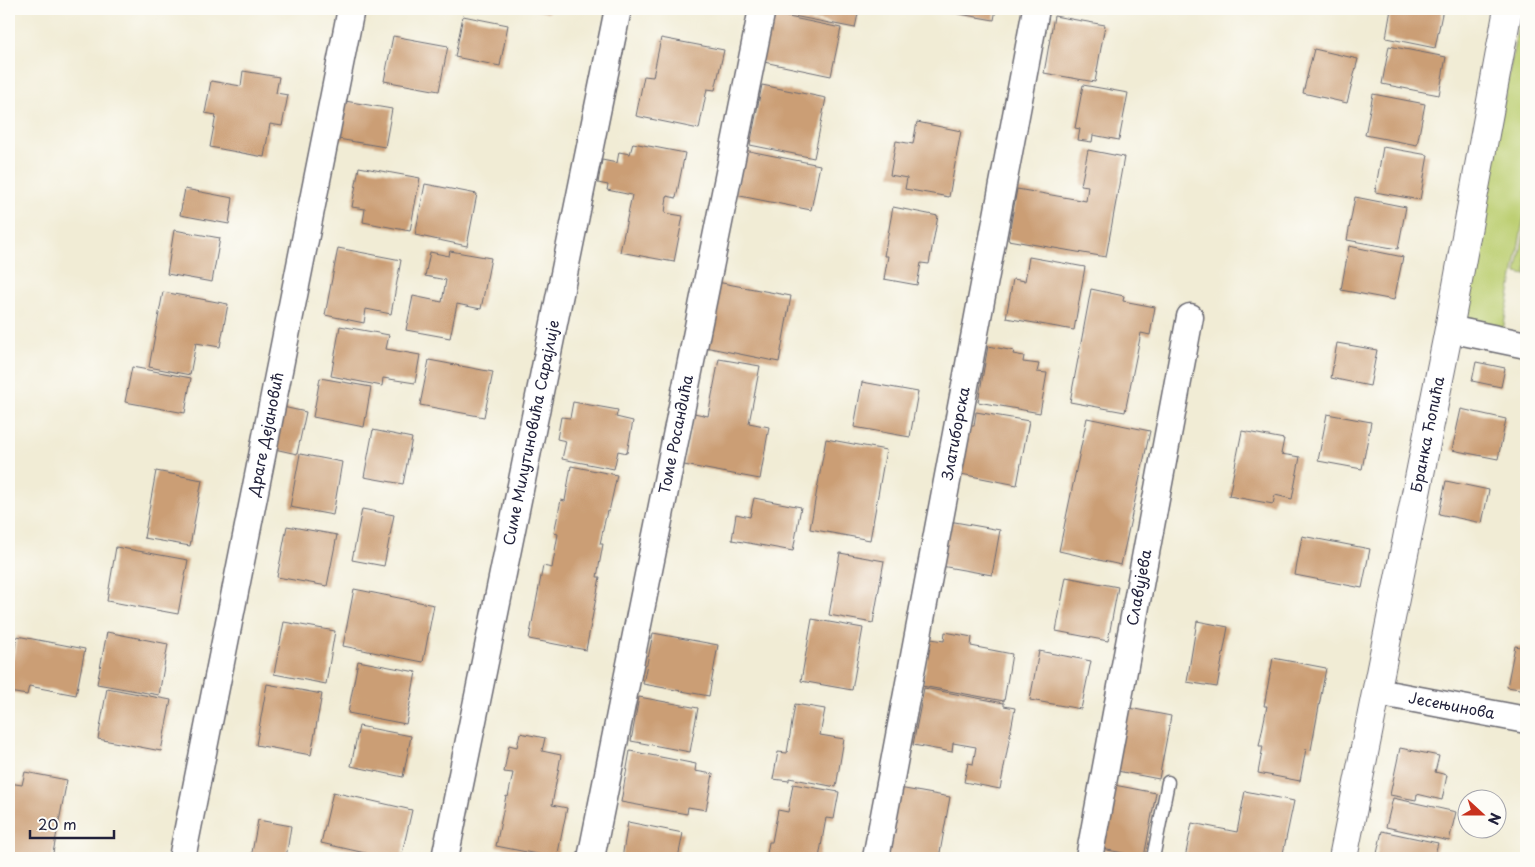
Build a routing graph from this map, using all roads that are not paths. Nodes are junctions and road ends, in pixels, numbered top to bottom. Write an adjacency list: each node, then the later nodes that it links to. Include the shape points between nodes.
1 (351, 9): 12 (street, Драге Дејановић)
2 (618, 9): 13 (street, Симе Милутиновића Сарајлије)
3 (762, 9): 14 (street, Томе Росандића)
4 (1036, 9): 15 (street, Златиборска)
5 (1508, 9): 7 (street, Бранка Ћопића)
6 (1190, 317): 16 (street, Славујева)
7 (1449, 329): 8 (street); 9 (street, Бранка Ћопића)
8 (1526, 345)
9 (1377, 692): 10 (street, Јесењинова); 18 (street, Бранка Ћопића)
10 (1526, 720)
11 (1168, 782): 17 (lane)
12 (182, 858)
13 (445, 858)
14 (590, 858)
15 (876, 858)
16 (1089, 858)
17 (1153, 858)
18 (1343, 858)

